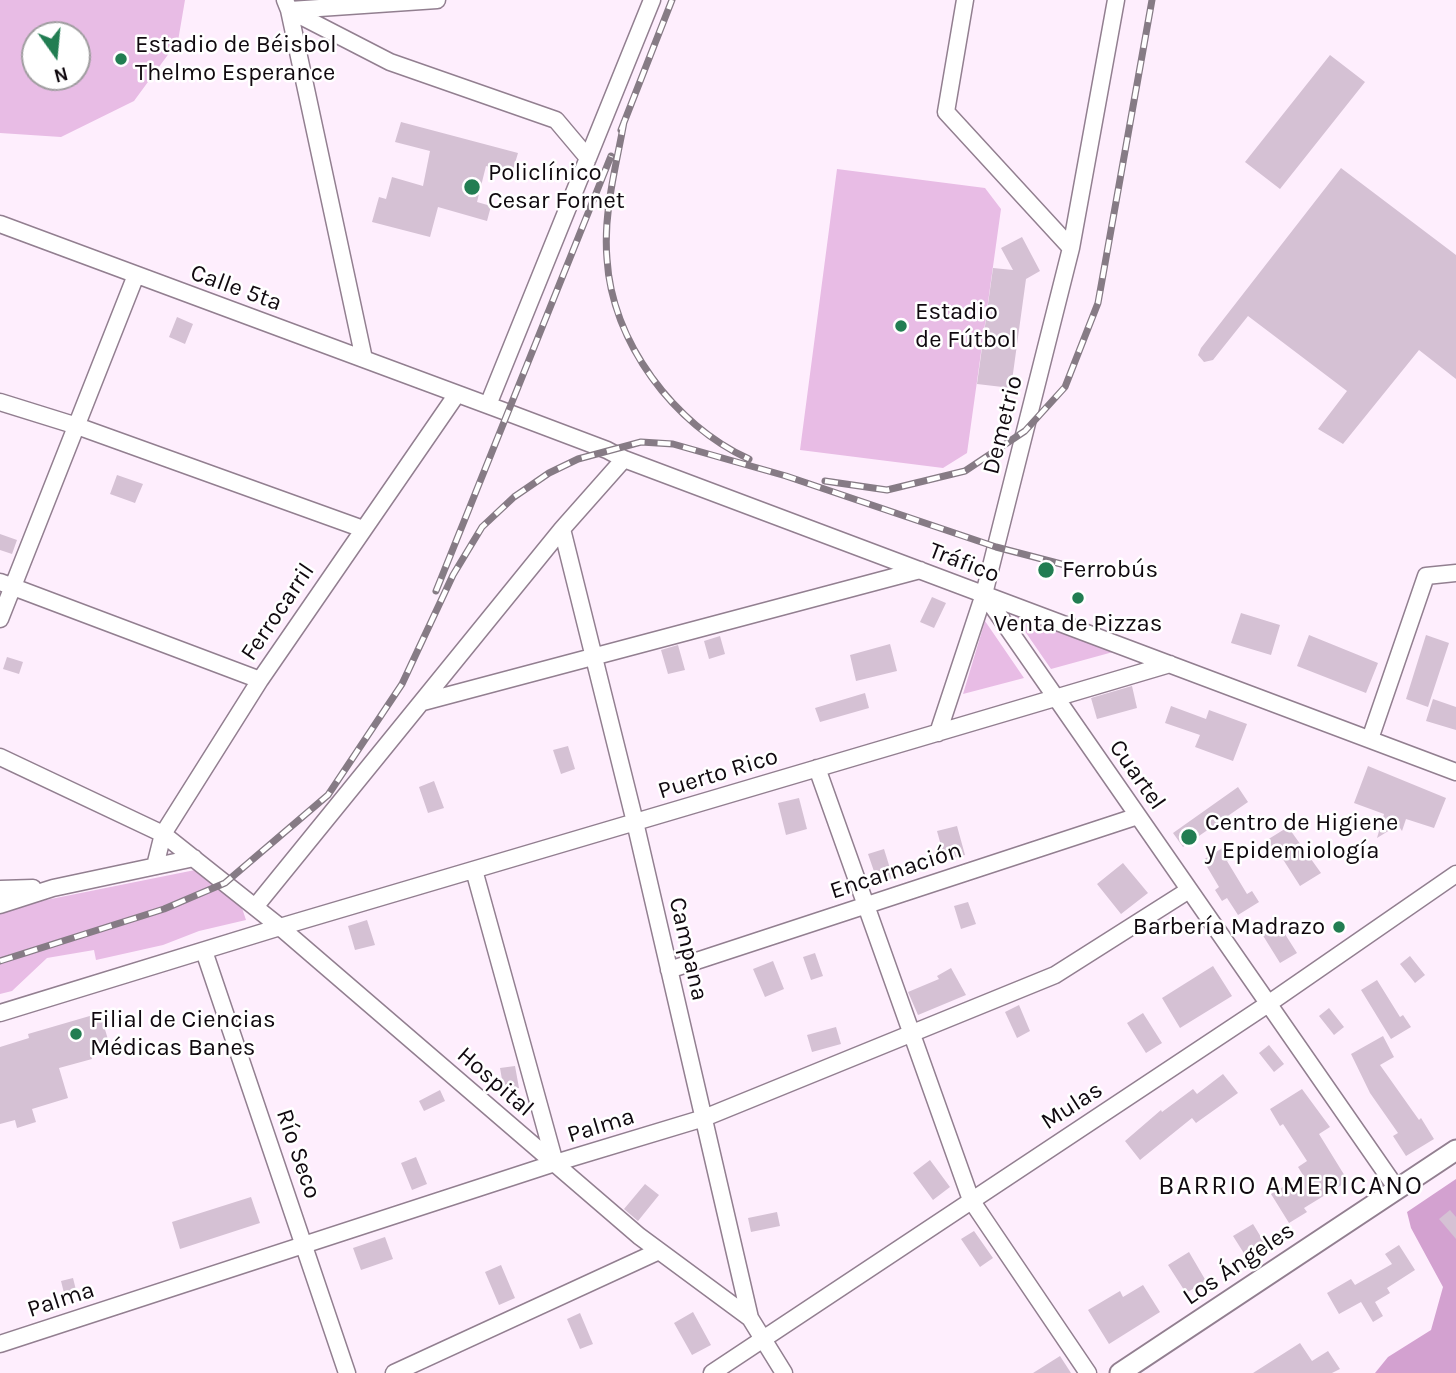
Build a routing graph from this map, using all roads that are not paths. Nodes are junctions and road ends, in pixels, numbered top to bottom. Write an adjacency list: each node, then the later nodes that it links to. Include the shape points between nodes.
1 (437, 0): 5 (street)
2 (652, 0): 6 (street)
3 (965, 0): 8 (street, via 946,112)
4 (1116, 0): 8 (street, Demetrio)
5 (287, 5): 6 (street, via 390,62 556,120); 10 (street)
6 (588, 158): 13 (street)
7 (0, 224): 9 (street, Calle 5ta)
8 (1071, 248): 21 (street, Demetrio)
9 (136, 275): 10 (street, Calle 5ta); 14 (street)
10 (363, 359): 11 (street, Calle 5ta)
11 (457, 394): 13 (street, Tráfico); 16 (street, Ferrocarril)
12 (0, 402): 14 (street)
13 (488, 405): 15 (street, Tráfico)
14 (77, 426): 16 (street); 20 (street)
15 (624, 459): 17 (street); 18 (street, Tráfico)
16 (363, 529): 25 (street, Ferrocarril)
17 (562, 529): 23 (street, Campana); 27 (street)
18 (920, 570): 21 (street, Tráfico); 23 (street)
19 (1456, 573): 29 (street, via 1426,576)
20 (7, 584): 22 (street); 25 (street)
21 (984, 594): 24 (street, Tráfico); 26 (street, Cuartel); 28 (street, Demetrio)
22 (0, 619)
23 (593, 656): 27 (street); 34 (street, Campana)
24 (1170, 664): 26 (street, Puerto Rico); 29 (street, Tráfico)
25 (260, 680): 35 (street, Ferrocarril)
26 (1056, 698): 28 (street, Puerto Rico); 33 (street, Cuartel)
27 (423, 702): 45 (street)
28 (938, 733): 31 (street, Puerto Rico)
29 (1370, 739): 32 (street, Tráfico)
30 (0, 757): 35 (street)
31 (817, 768): 34 (street, Puerto Rico); 44 (street)
32 (1456, 772)
33 (1138, 816): 42 (street, Cuartel); 44 (street, Encarnación)
34 (635, 822): 38 (street, Puerto Rico); 48 (street, Campana)
35 (163, 834): 36 (street); 37 (street, Ferrocarril)
36 (194, 858): 37 (street); 45 (street)
37 (155, 866): 40 (street)
38 (474, 870): 46 (street, Puerto Rico); 54 (street)
39 (1456, 874): 49 (street, Mulas)
40 (53, 888): 41 (street); 43 (street)
41 (0, 889)
42 (1189, 890): 49 (street, Cuartel); 51 (street, Palma, via 1055,975)
43 (0, 905)
44 (866, 905): 48 (street, Encarnación); 51 (street)
45 (255, 907): 46 (street)
46 (280, 928): 47 (street, Puerto Rico); 54 (street, Hospital)
47 (204, 951): 50 (street, Puerto Rico); 57 (street, Río Seco)
48 (669, 970): 52 (street, Campana)
49 (1268, 1004): 55 (street, Cuartel); 56 (street, Mulas)
50 (0, 1013)
51 (912, 1034): 52 (street, Palma); 56 (street)
52 (704, 1118): 54 (street, Palma); 59 (street, Campana)
53 (1456, 1150): 55 (main road, Los Ángeles)
54 (555, 1163): 57 (street, Palma); 58 (street, Hospital)
55 (1397, 1189): 67 (main road, Los Ángeles)
56 (971, 1200): 60 (street, Mulas); 66 (street)
57 (304, 1245): 61 (street, Palma); 62 (street, Río Seco)
58 (659, 1251): 59 (street, Hospital); 63 (street)
59 (750, 1318): 60 (street, Campana)
60 (762, 1339): 64 (street, Mulas); 65 (street, Campana)
61 (0, 1344)
62 (347, 1373)
63 (394, 1373)
64 (712, 1373)
65 (784, 1373)
66 (1088, 1373)
67 (1120, 1373)

